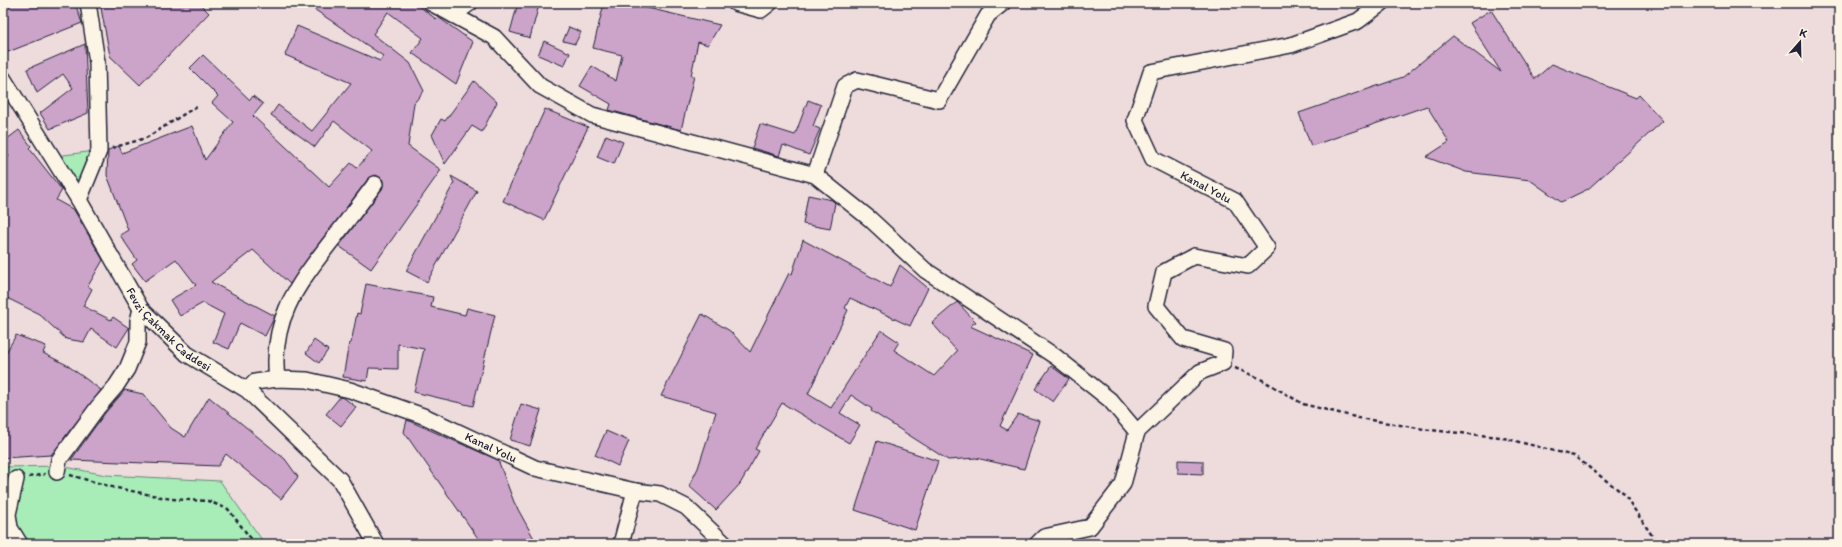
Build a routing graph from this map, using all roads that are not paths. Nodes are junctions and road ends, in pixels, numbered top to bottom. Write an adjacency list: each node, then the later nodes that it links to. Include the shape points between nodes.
1 (88, 3): 12 (street, via 97,62 99,151)
2 (431, 3): 8 (street)
3 (470, 3): 8 (street)
4 (735, 3): 5 (street, via 761,10)
5 (770, 3)
6 (1003, 3): 10 (street, via 988,15 939,100 857,80 845,86)
7 (1382, 3): 16 (street, Kanal Yolu, via 1358,21 1291,45 1151,72 1135,120 1153,159 1235,201 1267,248 1248,266 1194,256 1164,272 1156,306 1183,339 1224,351 1223,363 1200,372)
8 (454, 15): 10 (street, via 494,37 540,86 592,115)
9 (3, 78): 12 (street, Fevzi Çakmak Caddesi)
10 (815, 175): 16 (street, via 870,219 925,270 1056,357 1110,400)
11 (375, 184): 14 (street, via 296,290 278,334 275,356)
12 (79, 200): 13 (street, Fevzi Çakmak Caddesi)
13 (141, 309): 15 (street, Fevzi Çakmak Caddesi, via 187,354); 17 (street, via 138,342 127,369 60,460)
14 (277, 378): 15 (street, Kanal Yolu, via 255,382); 19 (street, Kanal Yolu, via 307,380 350,390 426,417 535,468)
15 (247, 390): 21 (street, Fevzi Çakmak Caddesi, via 340,480)
16 (1137, 432): 24 (street, via 1123,484 1090,527 1044,537)
17 (57, 472)
18 (16, 479): 20 (street, via 8,514 10,528)
19 (635, 491): 22 (street); 23 (street, Kanal Yolu, via 660,494 686,507)
20 (20, 544)
21 (376, 544)
22 (621, 544)
23 (725, 544)
24 (1037, 544)

